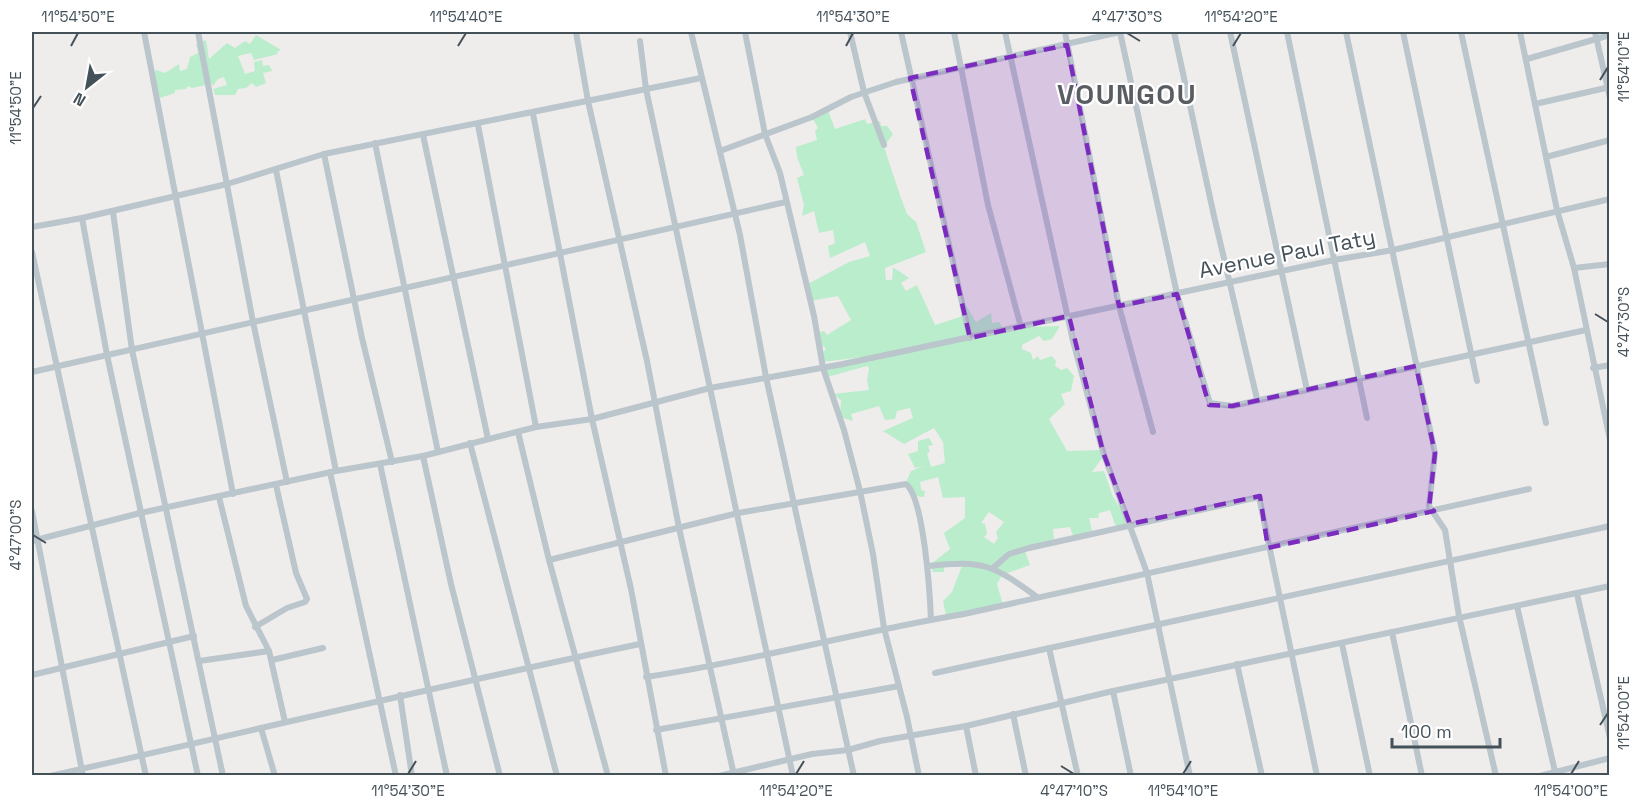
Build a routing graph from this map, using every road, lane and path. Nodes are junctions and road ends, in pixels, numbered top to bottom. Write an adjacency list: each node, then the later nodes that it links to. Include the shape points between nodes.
1 (144, 32): 46 (street)
2 (198, 32): 45 (street)
3 (576, 32): 32 (street)
4 (691, 32): 26 (street)
5 (745, 32): 36 (street)
6 (850, 32): 30 (street)
7 (901, 32): 27 (street)
8 (954, 32): 25 (street)
9 (1005, 32): 23 (street)
10 (1065, 32): 22 (street)
11 (1120, 32): 22 (street); 69 (street)
12 (1174, 32): 67 (street)
13 (1230, 32): 65 (street)
14 (1287, 32): 61 (street)
15 (1346, 32): 58 (street)
16 (1403, 32): 56 (street)
17 (1461, 32): 53 (street)
18 (1520, 32): 24 (street)
19 (1596, 35): 20 (street); 24 (street); 28 (street)
20 (1610, 35)
21 (640, 41): 29 (street)
22 (1067, 45): 23 (street); 71 (street)
23 (1010, 58): 25 (street); 73 (street)
24 (1527, 59): 33 (street)
25 (961, 68): 27 (street); 75 (street, via 988,205)
26 (701, 78): 29 (street); 41 (street)
27 (910, 78): 30 (street); 78 (street)
28 (1608, 87): 31 (street); 33 (street)
29 (646, 89): 32 (street); 55 (street)
30 (864, 92): 36 (street); 40 (street)
31 (1610, 98)
32 (588, 101): 34 (street); 57 (street)
33 (1535, 105): 43 (street)
34 (533, 114): 35 (street); 60 (street)
35 (478, 125): 37 (street); 62 (street)
36 (765, 134): 41 (street); 48 (street)
37 (423, 135): 39 (street); 66 (street)
38 (1610, 140): 43 (street)
39 (375, 143): 42 (street); 68 (street)
40 (884, 145)
41 (720, 151): 51 (street)
42 (324, 154): 44 (street); 70 (street)
43 (1546, 157): 49 (street)
44 (276, 170): 45 (street); 72 (street)
45 (227, 184): 46 (street); 74 (street)
46 (177, 196): 50 (street); 77 (street)
47 (1610, 199): 49 (street, Avenue Paul Taty)
48 (786, 202): 51 (street); 86 (street)
49 (1557, 210): 53 (street, Avenue Paul Taty); 64 (street)
50 (113, 212): 52 (street); 80 (street)
51 (735, 215): 55 (street); 89 (street)
52 (82, 219): 54 (street); 82 (street)
53 (1502, 224): 56 (street, Avenue Paul Taty); 79 (street)
54 (32, 227)
55 (678, 228): 57 (street); 92 (street)
56 (1448, 236): 58 (street, Avenue Paul Taty); 81 (street)
57 (619, 241): 60 (street); 95 (street)
58 (1393, 250): 61 (street, Avenue Paul Taty); 85 (street)
59 (32, 252): 84 (street)
60 (561, 253): 62 (street); 97 (street)
61 (1334, 260): 65 (street, Avenue Paul Taty); 90 (street)
62 (505, 264): 66 (street); 99 (street)
63 (1610, 264): 64 (street)
64 (1574, 267): 76 (street)
65 (1279, 271): 67 (street, Avenue Paul Taty); 93 (street)
66 (454, 278): 68 (street); 102 (street)
67 (1230, 281): 69 (street, Avenue Paul Taty); 94 (street)
68 (404, 288): 70 (street); 105 (street)
69 (1177, 294): 71 (street, Avenue Paul Taty); 94 (street, via 1210,403 1232,406)
70 (355, 299): 72 (street); 107 (street)
71 (1119, 306): 73 (street, Avenue Paul Taty); 101 (street)
72 (305, 310): 74 (street); 109 (street)
73 (1069, 316): 75 (street, Avenue Paul Taty); 122 (street, via 1103,452)
74 (253, 322): 77 (street); 110 (street)
75 (1021, 327): 78 (street, Avenue Paul Taty)
76 (1586, 330): 79 (street); 87 (street)
77 (204, 332): 80 (street); 114 (street)
78 (970, 338): 86 (street, Avenue Paul Taty)
79 (1529, 341): 81 (street); 98 (street)
80 (132, 351): 82 (street); 117 (street)
81 (1472, 354): 85 (street); 91 (street)
82 (107, 355): 84 (street); 120 (street)
83 (1610, 365): 87 (street)
84 (56, 366): 88 (street); 123 (street)
85 (1416, 366): 90 (street); 119 (street, via 1435,453 1430,506)
86 (823, 368): 89 (street, Avenue Paul Taty); 113 (street)
87 (1593, 368): 103 (street)
88 (32, 372)
89 (766, 377): 92 (street, Avenue Paul Taty); 116 (street)
90 (1358, 380): 93 (street); 96 (street)
91 (1477, 381)
92 (710, 388): 95 (street, Avenue Paul Taty); 121 (street)
93 (1307, 390): 94 (street)
94 (1257, 399)
95 (655, 402): 97 (street, Avenue Paul Taty); 125 (street)
96 (1367, 418)
97 (592, 419): 99 (street, Avenue Paul Taty); 127 (street)
98 (1546, 423)
99 (537, 427): 100 (street, Avenue Paul Taty)
100 (518, 432): 102 (street, Avenue Paul Taty); 129 (street)
101 (1153, 432)
102 (488, 439): 104 (street, Avenue Paul Taty)
103 (1610, 440)
104 (470, 443): 105 (street, Avenue Paul Taty); 162 (street)
105 (438, 452): 106 (street, Avenue Paul Taty)
106 (423, 456): 107 (street, Avenue Paul Taty); 166 (street)
107 (392, 462): 108 (street, Avenue Paul Taty)
108 (380, 464): 109 (street, Avenue Paul Taty); 169 (street)
109 (333, 472): 110 (street, Avenue Paul Taty); 173 (street)
110 (287, 482): 111 (street, Avenue Paul Taty)
111 (276, 484): 114 (street, Avenue Paul Taty); 142 (street, via 296,573 307,599)
112 (1529, 489): 119 (street)
113 (860, 491): 116 (street); 131 (street, via 909,485); 143 (street)
114 (233, 494): 115 (street, Avenue Paul Taty)
115 (219, 497): 117 (street, Avenue Paul Taty); 142 (street, via 246,606)
116 (793, 502): 121 (street); 147 (street)
117 (166, 509): 120 (street, Avenue Paul Taty); 145 (street)
118 (32, 511): 126 (street)
119 (1434, 511): 128 (street); 130 (street, via 1444,530)
120 (140, 513): 123 (street, Avenue Paul Taty); 146 (street)
121 (738, 513): 125 (street); 154 (street)
122 (1130, 524): 128 (street, via 1259,497); 132 (street, via 1009,554); 133 (street)
123 (91, 525): 126 (street, Avenue Paul Taty); 153 (street)
124 (1610, 526): 130 (street)
125 (679, 528): 127 (street); 161 (street)
126 (34, 540): 160 (street)
127 (620, 542): 129 (street); 148 (street)
128 (1268, 548): 133 (street); 137 (street)
129 (549, 560): 156 (street)
130 (1449, 562): 137 (street); 139 (street)
131 (929, 566): 132 (street, via 963,562); 140 (street)
132 (993, 568): 136 (street)
133 (1147, 573): 136 (street); 141 (street)
134 (1610, 586): 135 (street)
135 (1577, 594): 138 (street); 183 (street)
136 (1037, 597): 140 (street)
137 (1279, 599): 141 (street); 155 (street)
138 (1517, 606): 139 (street); 192 (street)
139 (1459, 616): 144 (street); 218 (street)
140 (931, 620): 143 (street)
141 (1157, 623): 151 (street); 167 (street)
142 (255, 627): 152 (street)
143 (884, 628): 147 (street); 168 (street)
144 (1392, 632): 149 (street); 217 (street)
145 (194, 636): 146 (street); 158 (street)
146 (169, 641): 153 (street); 185 (street)
147 (825, 641): 154 (street); 172 (street)
148 (639, 644): 156 (street); 165 (street)
149 (1342, 644): 155 (street); 216 (street)
150 (323, 648): 157 (street)
151 (1049, 648): 163 (street); 174 (street)
152 (269, 651): 157 (street); 158 (street)
153 (120, 653): 160 (street); 187 (street)
154 (767, 653): 161 (street); 175 (street)
155 (1291, 655): 159 (street); 215 (street)
156 (575, 657): 162 (street); 203 (street)
157 (272, 660): 178 (street)
158 (199, 662): 184 (street)
159 (1237, 664): 167 (street); 214 (street)
160 (64, 666): 164 (street); 190 (street)
161 (711, 666): 165 (street); 177 (street)
162 (528, 667): 166 (street); 202 (street)
163 (935, 673)
164 (32, 675)
165 (646, 677): 181 (street)
166 (475, 678): 169 (street); 201 (street)
167 (1168, 681): 170 (street); 213 (street)
168 (899, 686): 172 (street); 182 (street)
169 (429, 689): 171 (street); 200 (street)
170 (1113, 691): 174 (street); 212 (street)
171 (400, 695): 173 (street); 199 (street)
172 (836, 696): 175 (street); 186 (street)
173 (380, 700): 178 (street); 198 (street)
174 (1062, 703): 176 (street); 211 (street)
175 (778, 706): 177 (street); 189 (street)
176 (1013, 714): 179 (street); 210 (street)
177 (720, 718): 181 (street); 191 (street)
178 (285, 722): 180 (street)
179 (966, 726): 182 (street); 209 (street)
180 (261, 728): 184 (street); 197 (street)
181 (656, 730): 204 (street)
182 (911, 737): 186 (street); 208 (street)
183 (1610, 738)
184 (215, 739): 185 (street); 196 (street)
185 (193, 745): 187 (street); 195 (street)
186 (848, 750): 189 (street); 207 (street)
187 (141, 756): 190 (street); 194 (street)
188 (1610, 758): 192 (street)
189 (789, 759): 191 (street); 206 (street)
190 (83, 772): 193 (street)
191 (734, 774): 205 (street)
192 (1555, 774): 219 (street)
193 (50, 776)
194 (146, 776)
195 (198, 776)
196 (223, 776)
197 (275, 776)
198 (396, 776)
199 (412, 776)
200 (447, 776)
201 (500, 776)
202 (557, 776)
203 (608, 776)
204 (666, 776)
205 (719, 776)
206 (793, 776)
207 (854, 776)
208 (919, 776)
209 (976, 776)
210 (1026, 776)
211 (1078, 776)
212 (1131, 776)
213 (1190, 776)
214 (1262, 776)
215 (1317, 776)
216 (1371, 776)
217 (1422, 776)
218 (1496, 776)
219 (1540, 776)

